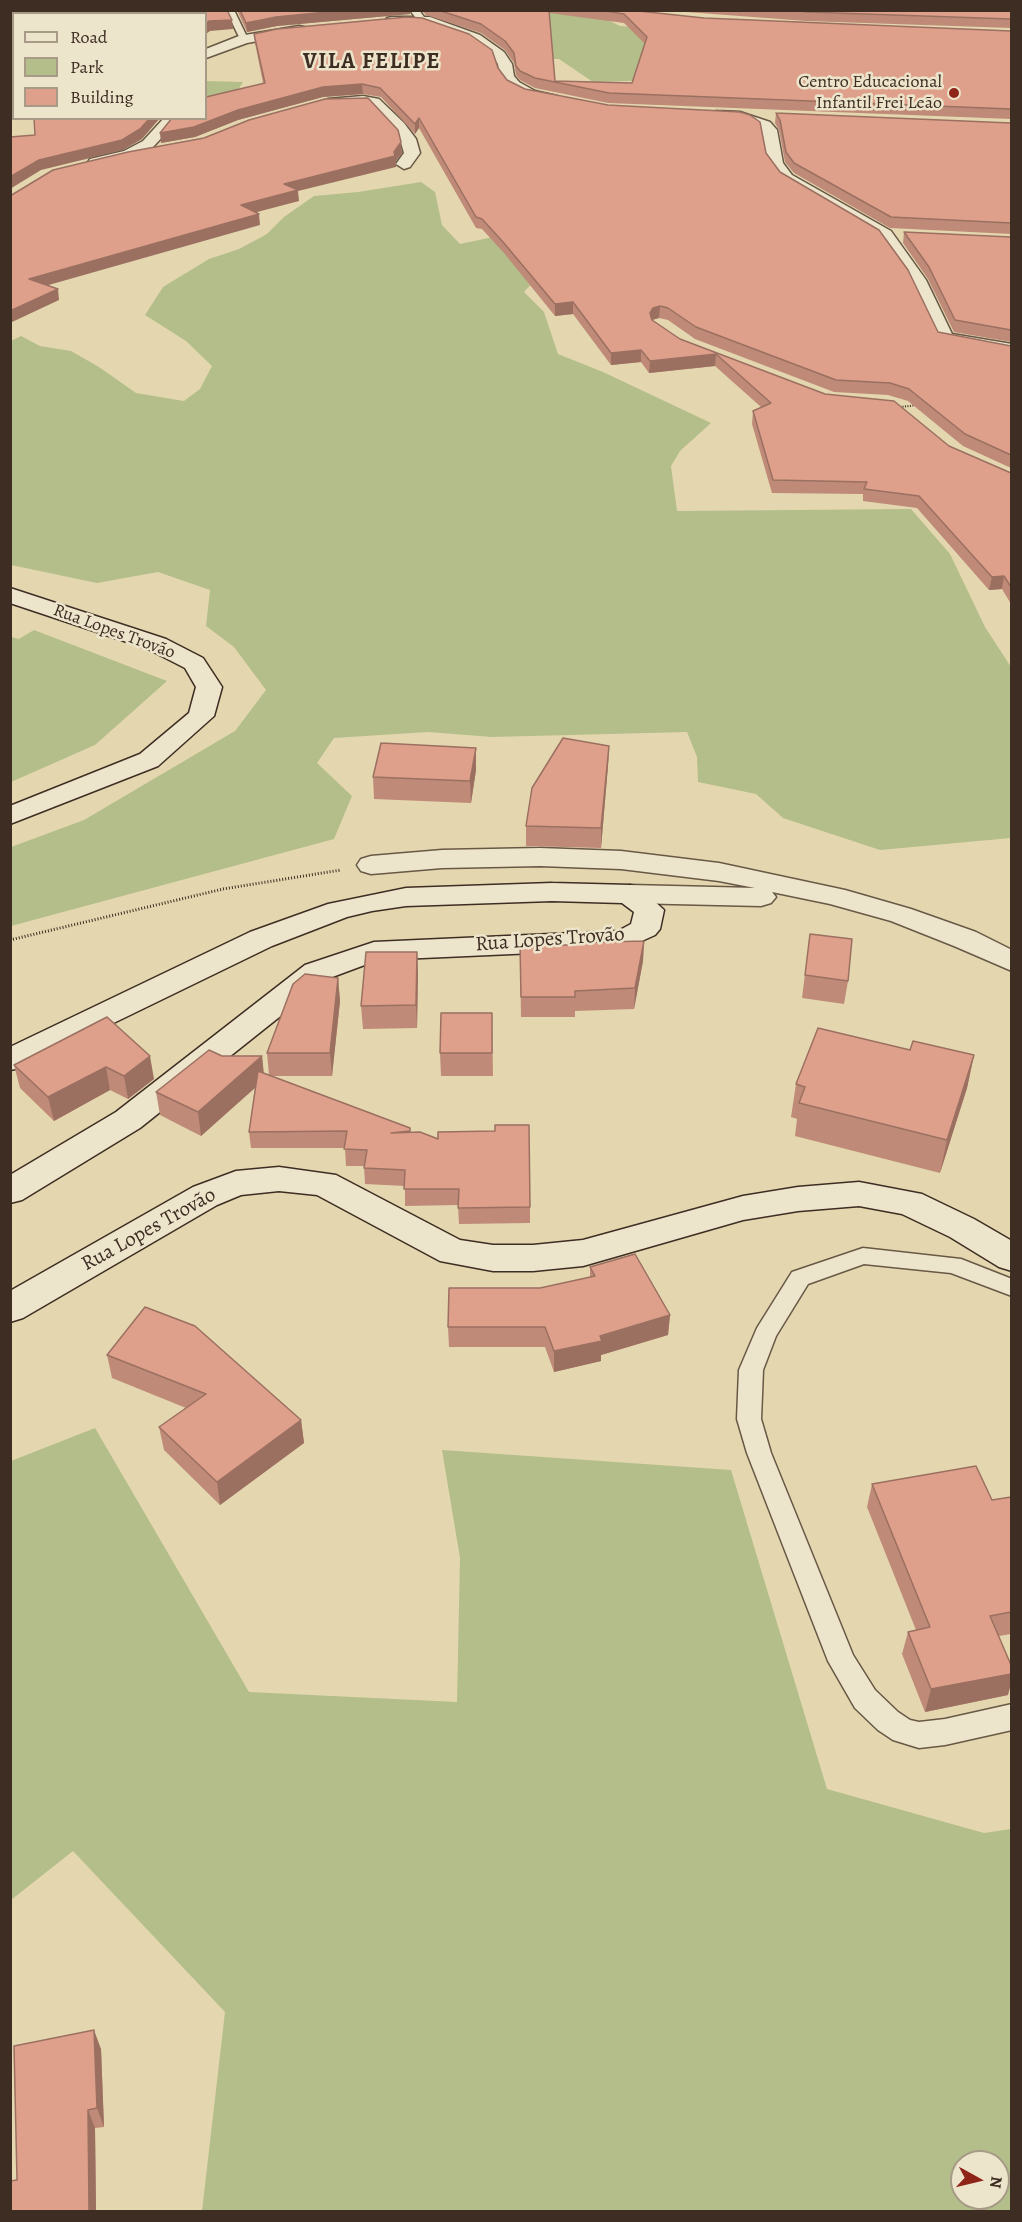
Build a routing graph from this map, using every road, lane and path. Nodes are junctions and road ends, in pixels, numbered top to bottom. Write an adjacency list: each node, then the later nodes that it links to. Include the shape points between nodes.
1 (230, 10): 5 (lane)
2 (415, 15): 3 (street); 7 (street, via 476,39 499,54 514,85 530,94)
3 (377, 23)
4 (310, 29): 5 (street)
5 (244, 39): 6 (street)
6 (207, 54)
7 (563, 101)
8 (313, 106): 15 (street, via 342,100 374,102 408,139 412,153)
9 (696, 114): 10 (street)
10 (740, 116): 11 (street); 17 (street, via 765,124 775,163 786,178)
11 (776, 117)
12 (171, 120): 14 (street, via 148,144)
13 (164, 150): 14 (street)
14 (129, 155): 16 (street)
15 (404, 164)
16 (78, 166)
17 (885, 236): 18 (street); 19 (street, via 917,280 945,339)
18 (908, 236)
19 (1011, 350)
20 (920, 405): 21 (path)
21 (900, 406)
22 (10, 595): 23 (street, Rua Lopes Trovão, via 158,644 194,663 209,687 201,716 149,760)
23 (10, 816)
24 (371, 865): 26 (street, via 540,857 621,860 719,872); 27 (path, via 223,889)
25 (630, 894): 26 (street); 29 (street, Rua Lopes Trovão, via 552,892 406,897 338,910 261,939); 30 (street, Rua Lopes Trovão, via 649,910 645,929 624,939 374,951 316,972 128,1120)
26 (835, 896): 28 (street, via 965,939)
27 (10, 940)
28 (1011, 962)
29 (10, 1059)
30 (10, 1191)
31 (1011, 1258): 33 (street, Rua Lopes Trovão, via 910,1203 858,1194 798,1198 743,1208 583,1253 493,1258 453,1252 324,1184 279,1179 236,1183 205,1196)
32 (1011, 1288): 34 (lane, via 953,1265 863,1256 800,1278 765,1334 751,1370 749,1419 842,1661 865,1699 903,1731 919,1735)
33 (10, 1308)
34 (1011, 1717)

